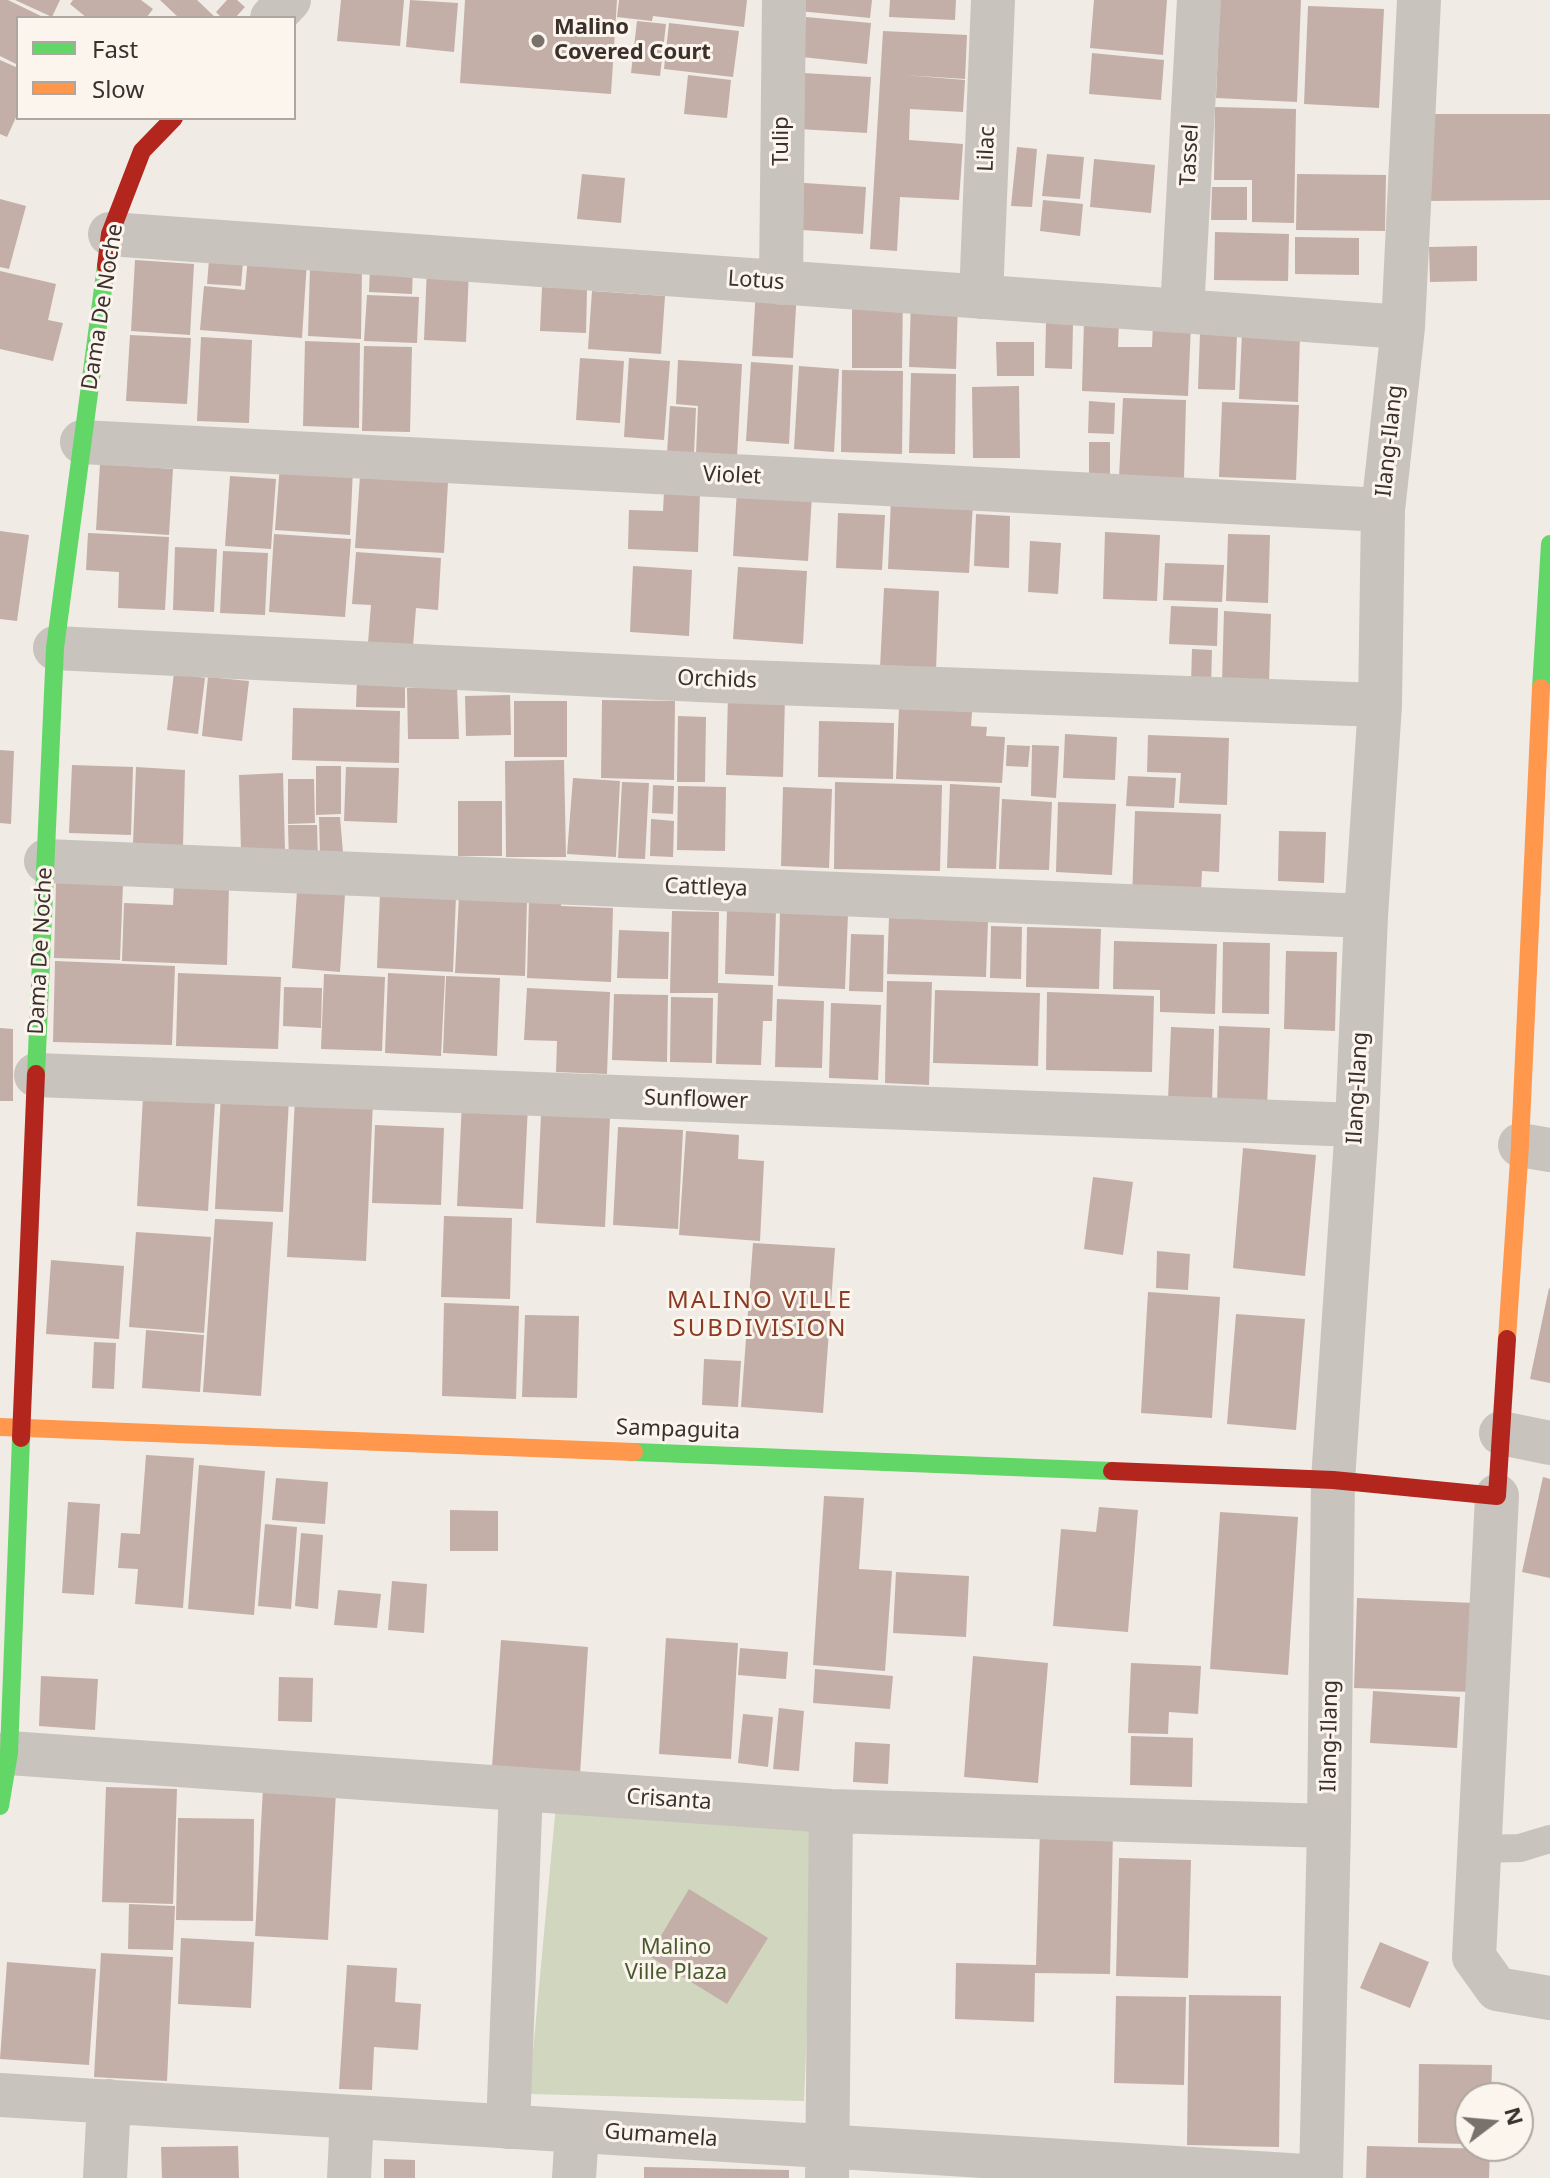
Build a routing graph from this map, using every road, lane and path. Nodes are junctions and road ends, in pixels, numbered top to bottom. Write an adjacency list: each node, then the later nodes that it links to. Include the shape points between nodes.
1 (289, 0): 6 (street)
2 (784, 0): 9 (street, Tulip)
3 (993, 0): 10 (street, Lilac)
4 (1199, 0): 11 (street, Tassel)
5 (1419, 0): 12 (street, Ilang-Ilang)
6 (274, 16)
7 (172, 120): 8 (street, Dama De Noche, via 142,151)
8 (110, 234): 9 (street, Lotus); 13 (street, Dama De Noche)
9 (781, 283): 10 (street, Lotus)
10 (981, 297): 11 (street, Lotus)
11 (1182, 311): 12 (street, Lotus)
12 (1403, 327): 14 (street, Ilang-Ilang)
13 (82, 442): 14 (street, Violet); 16 (street, Dama De Noche)
14 (1383, 510): 17 (street, Ilang-Ilang)
15 (1550, 544): 18 (street)
16 (55, 648): 17 (street, Orchids, via 719,681); 19 (street, Dama De Noche)
17 (1380, 705): 20 (street, Ilang-Ilang)
18 (1542, 796): 23 (street)
19 (46, 861): 20 (street, Cattleya); 21 (street, Dama De Noche)
20 (1366, 916): 22 (street, Ilang-Ilang)
21 (36, 1075): 22 (street, Sunflower); 25 (street, Dama De Noche)
22 (1357, 1125): 28 (street, Ilang-Ilang)
23 (1535, 1147): 26 (street)
24 (0, 1427): 25 (street, Sampaguita)
25 (21, 1428): 28 (street, Sampaguita); 30 (street, Dama De Noche)
26 (1501, 1433): 27 (street); 29 (street)
27 (1550, 1443)
28 (1333, 1480): 29 (street, Sampaguita); 34 (street, Ilang-Ilang)
29 (1497, 1496): 36 (street)
30 (9, 1753): 31 (street, Crisanta); 32 (street, Dama De Noche)
31 (521, 1789): 33 (street, Crisanta); 41 (street)
32 (0, 1806)
33 (831, 1811): 34 (street, Crisanta); 43 (street)
34 (1329, 1826): 48 (street, Ilang-Ilang)
35 (1550, 1839): 36 (lane, via 1520,1848)
36 (1478, 1849): 37 (street, via 1474,1957 1497,1989)
37 (1550, 1998)
38 (0, 2095): 39 (street, Gumamela)
39 (109, 2101): 40 (street, Gumamela); 45 (street)
40 (352, 2117): 41 (street, Gumamela); 46 (street)
41 (508, 2127): 42 (street, Gumamela)
42 (577, 2131): 43 (street, Gumamela); 47 (street)
43 (828, 2163): 44 (street, Gumamela)
44 (1068, 2170): 48 (street, Gumamela)
45 (105, 2178)
46 (349, 2178)
47 (574, 2178)
48 (1321, 2178)

